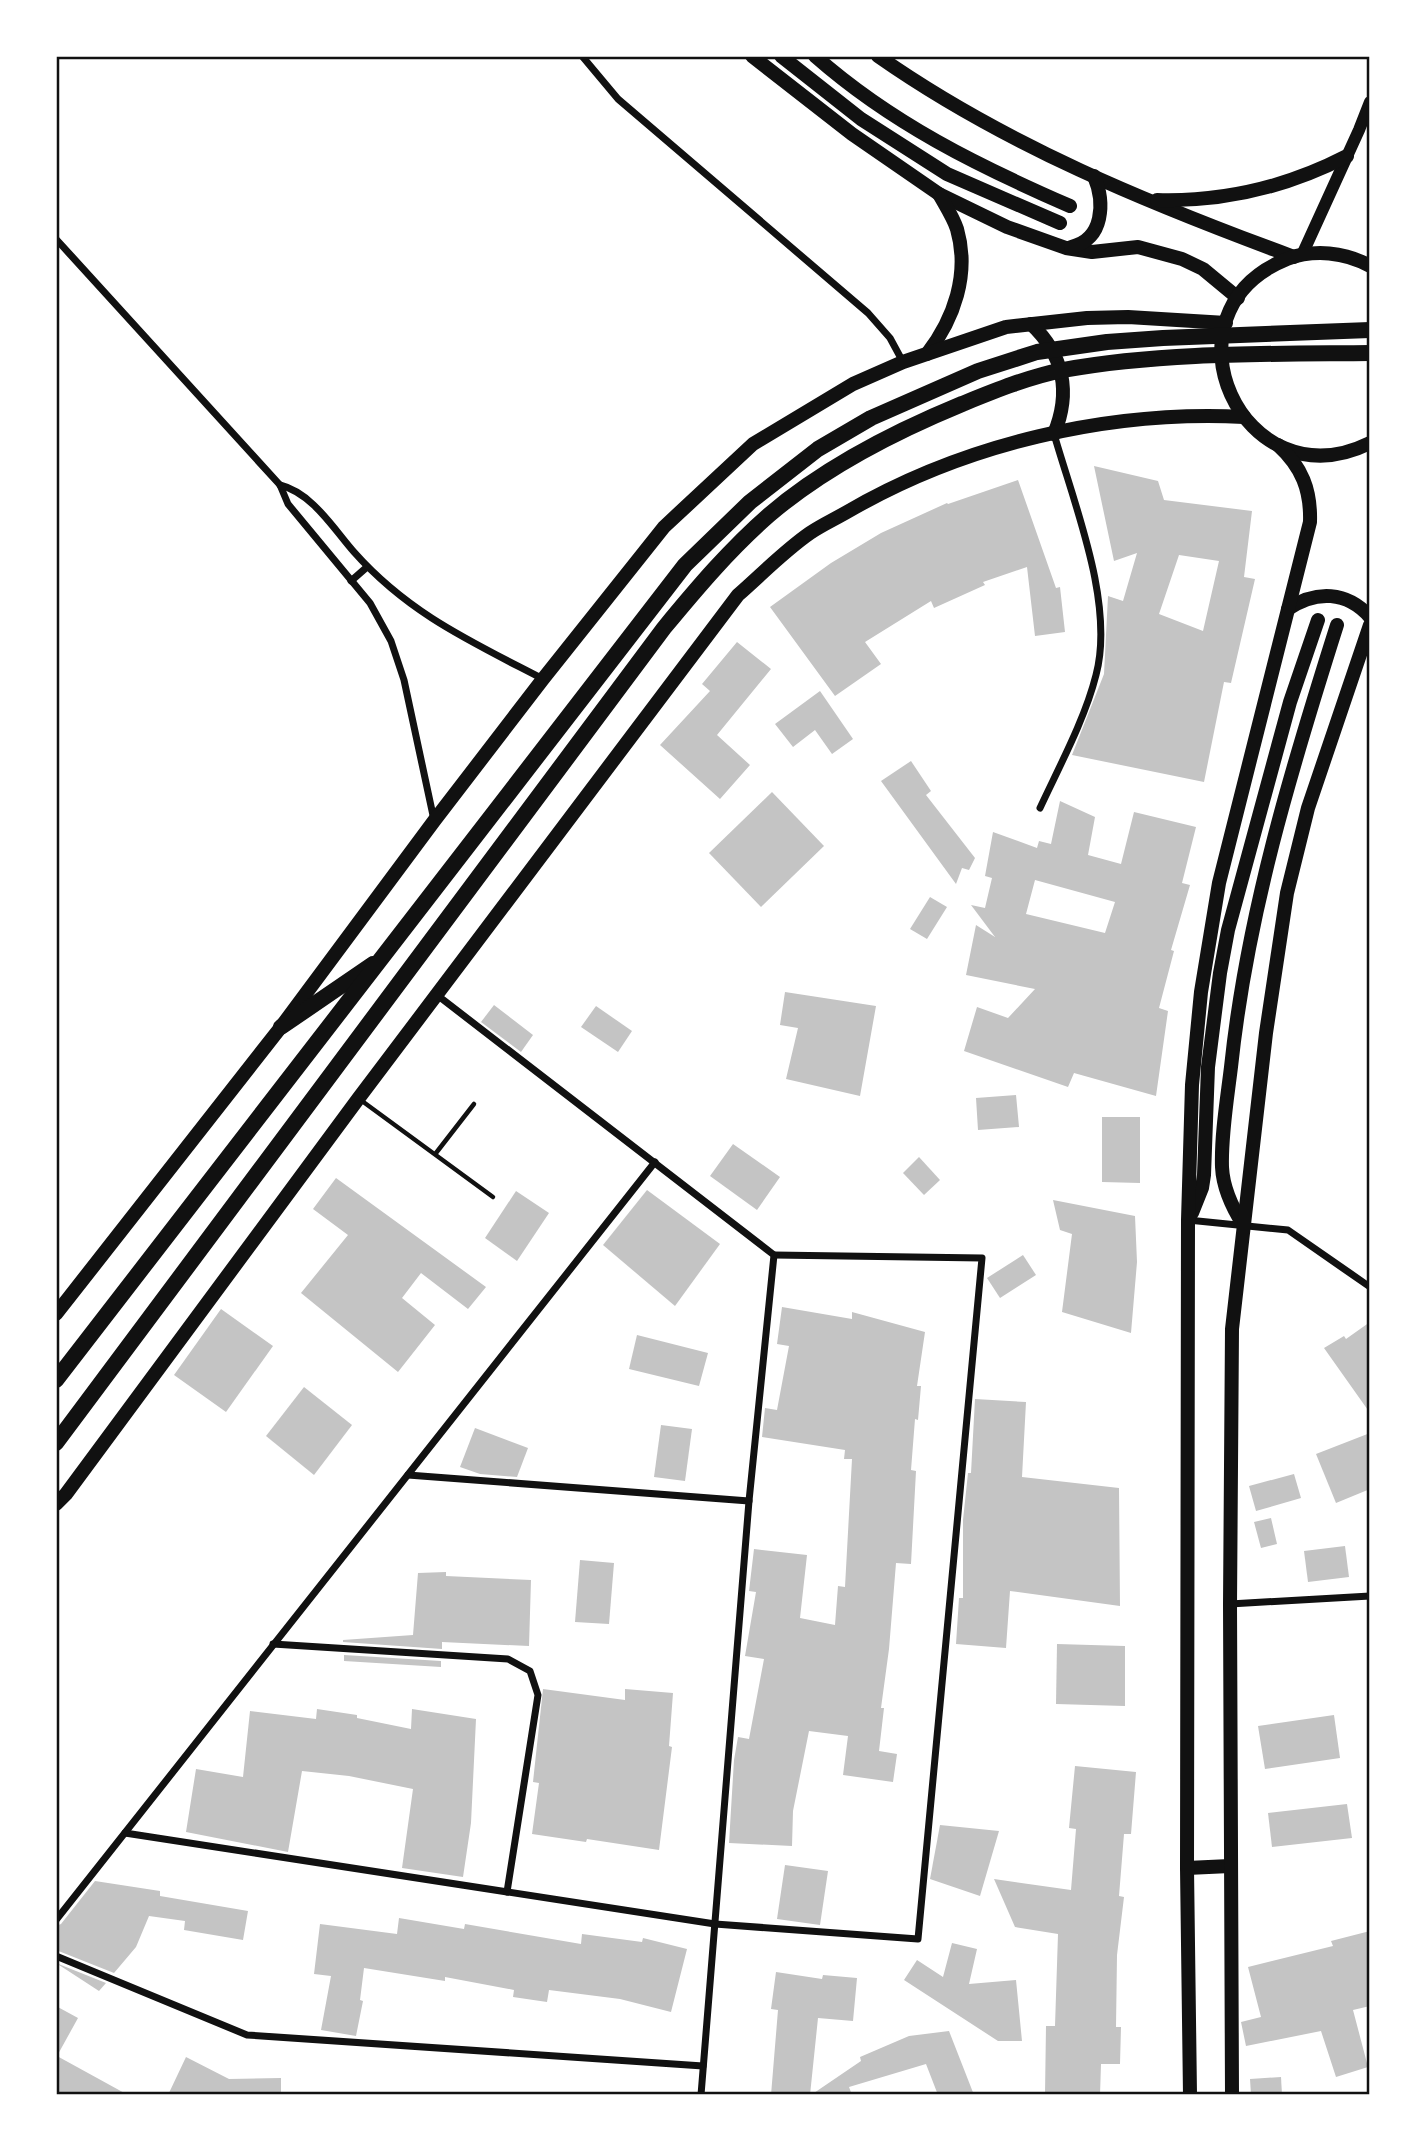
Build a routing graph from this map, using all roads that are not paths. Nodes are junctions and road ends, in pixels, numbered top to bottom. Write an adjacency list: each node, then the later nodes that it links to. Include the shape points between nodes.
1 (582, 56): 23 (street, via 618,99 868,313 890,338)
2 (752, 56): 9 (main road)
3 (781, 56): 12 (main road, via 861,119 937,168)
4 (815, 56): 11 (main road, via 942,146)
5 (878, 56): 8 (main road, via 958,108)
6 (1370, 102): 7 (street)
7 (1347, 156): 10 (main road, via 1299,178 1248,193); 15 (street)
8 (1094, 176): 10 (main road); 14 (main road, via 1102,201 1099,221 1081,245)
9 (939, 194): 14 (main road, via 1007,227); 22 (main road, via 956,227 961,265 948,322)
10 (1147, 200): 15 (main road)
11 (1070, 206)
12 (1060, 223)
13 (56, 239): 28 (street)
14 (1066, 248): 17 (main road, via 1161,251 1203,269)
15 (1298, 256): 16 (main road, via 1341,255); 17 (main road, via 1262,272)
16 (1370, 266)
17 (1238, 298): 18 (main road)
18 (1226, 323): 19 (main road, via 1128,317); 24 (main road, via 1222,342 1225,382)
19 (1031, 324): 22 (main road, via 1006,327); 25 (main road, via 1052,347 1062,375 1063,405)
20 (1370, 330): 39 (highway, via 1163,338 1037,352 871,418 818,449 722,528 685,565)
21 (1370, 353): 55 (highway, via 1126,360 1060,371 1000,388 880,442 771,513 700,585 586,730)
22 (927, 354): 23 (main road)
23 (902, 362): 36 (main road, via 784,424 718,474 664,527)
24 (1244, 417): 25 (main road, via 1176,415); 27 (main road)
25 (1054, 435): 37 (street, via 1098,585 1102,635 1097,674); 40 (main road, via 961,458 891,486 810,533 738,595)
26 (1370, 443): 27 (main road, via 1317,456)
27 (1278, 445): 31 (main road, via 1301,473 1310,508)
28 (280, 485): 29 (street, via 304,496); 30 (street, via 288,504)
29 (367, 567): 30 (street); 36 (street, via 438,624)
30 (351, 581): 38 (street, via 381,621 398,660)
31 (1288, 608): 32 (main road, via 1309,597 1332,595); 47 (main road, via 1219,883 1203,978 1192,1085)
32 (1370, 617)
33 (1318, 620): 47 (main road, via 1290,702 1228,930 1208,1067 1204,1175)
34 (1337, 625): 48 (main road, via 1275,827 1240,993 1222,1168 1233,1207)
35 (1370, 625): 48 (main road, via 1308,808 1287,892)
36 (543, 679): 38 (main road)
37 (1040, 808)
38 (434, 821): 41 (main road)
39 (387, 954): 41 (highway); 54 (highway)
40 (437, 995): 42 (main road); 45 (street)
41 (281, 1027): 53 (main road)
42 (358, 1099): 44 (lane); 58 (main road)
43 (474, 1104): 44 (lane)
44 (436, 1153): 46 (lane)
45 (654, 1163): 49 (street); 56 (street)
46 (494, 1197)
47 (1188, 1220): 48 (street); 64 (main road)
48 (1244, 1226): 51 (street, via 1288,1230); 60 (main road, via 1232,1329)
49 (774, 1255): 57 (street); 67 (street, via 982,1258 918,1939)
50 (1370, 1277): 51 (street)
51 (1362, 1282): 52 (street)
52 (1370, 1287)
53 (56, 1314)
54 (56, 1380)
55 (56, 1443)
56 (408, 1475): 57 (street); 61 (street)
57 (749, 1501): 67 (street)
58 (56, 1504)
59 (1370, 1596): 60 (street)
60 (1230, 1604): 63 (main road)
61 (273, 1644): 62 (street); 65 (street, via 508,1659 530,1671 538,1695)
62 (125, 1833): 65 (street); 66 (street)
63 (1230, 1866): 64 (main road); 72 (main road)
64 (1187, 1868): 71 (main road)
65 (507, 1892): 67 (street)
66 (56, 1920)
67 (715, 1924): 69 (street)
68 (56, 1956): 69 (street, via 247,2035)
69 (703, 2066): 70 (street)
70 (701, 2095)
71 (1190, 2095)
72 (1231, 2095)

